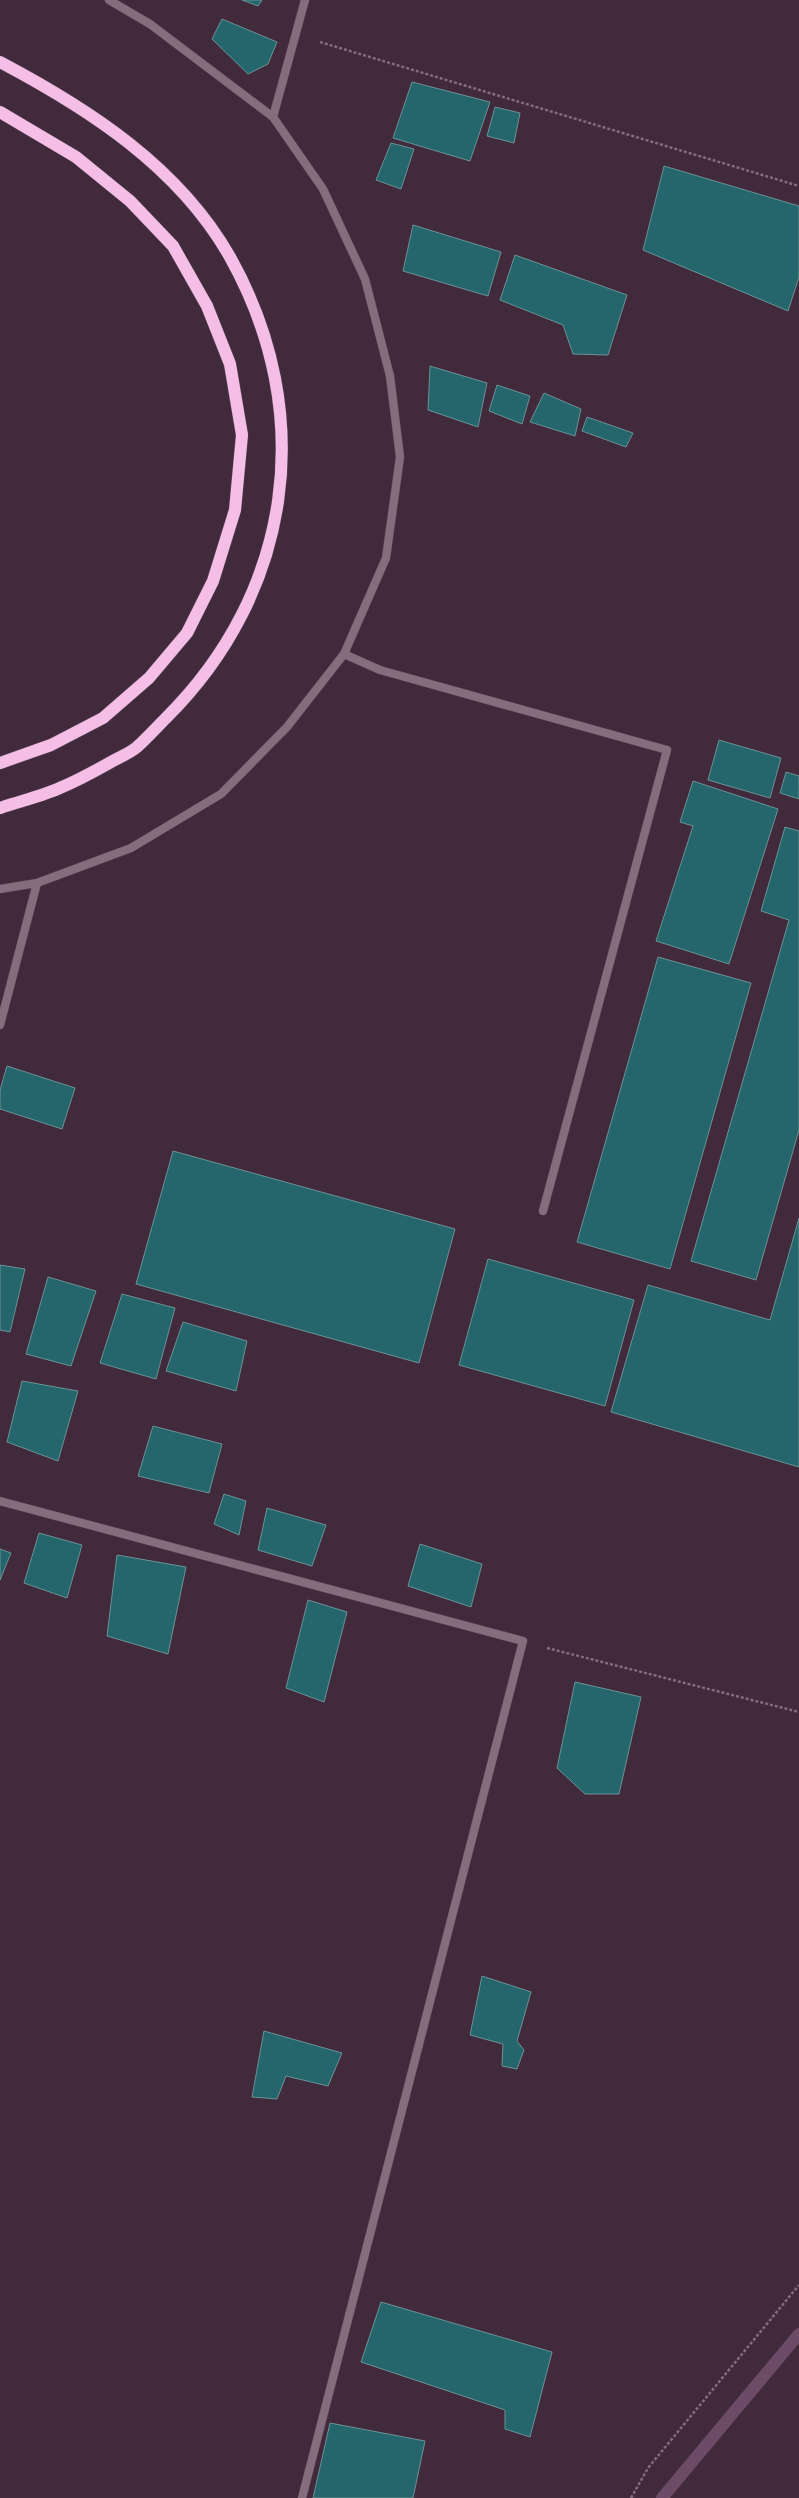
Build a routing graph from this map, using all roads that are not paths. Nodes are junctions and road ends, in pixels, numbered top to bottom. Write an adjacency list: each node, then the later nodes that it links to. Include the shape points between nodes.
1 (109, 0): 5 (street, via 150,24)
2 (305, 0): 5 (street)
3 (0, 62): 8 (highway, via 101,120 158,167 200,213 230,257 257,314 275,378 283,445 279,507 261,576 232,637 208,670 184,700 136,748 61,788)
4 (0, 112): 7 (highway, via 76,157 130,201 173,246 207,306 230,364 242,435 236,510 213,581 187,633 149,678 103,718 50,745)
5 (273, 117): 6 (street, via 323,189 365,279 390,376 400,457 386,558)
6 (344, 654): 9 (street, via 287,727 221,794 132,848); 12 (street, via 380,670 667,750)
7 (0, 763)
8 (0, 808)
9 (37, 883): 10 (street); 11 (street)
10 (0, 890)
11 (0, 1025)
12 (543, 1211)
13 (0, 1501): 14 (street, via 523,1641)
14 (302, 2498)

